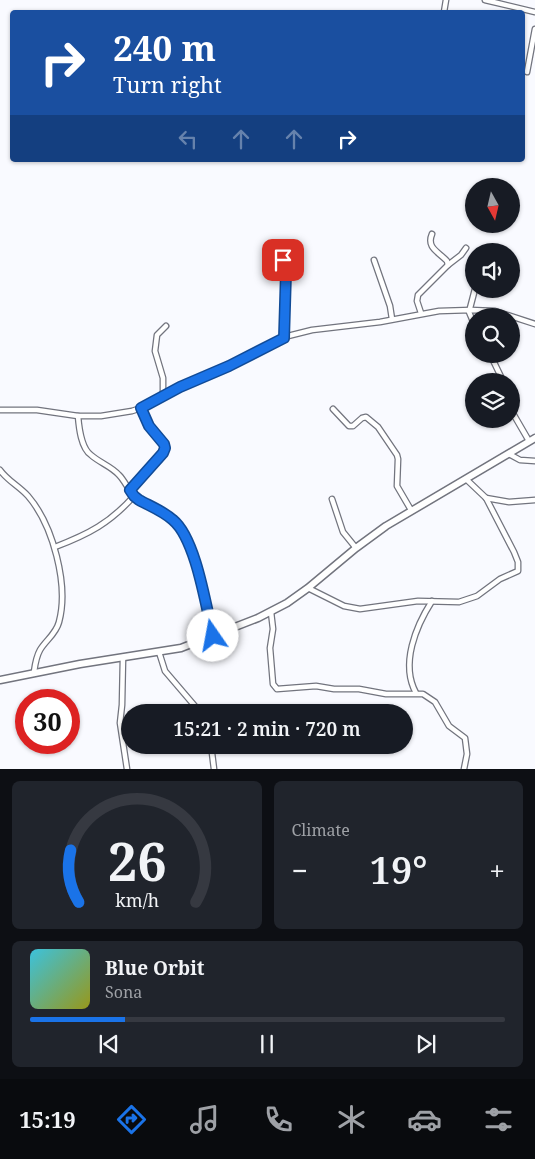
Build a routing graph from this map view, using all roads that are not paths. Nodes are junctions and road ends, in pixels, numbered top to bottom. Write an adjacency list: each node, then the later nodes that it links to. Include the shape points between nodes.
1 (485, 0): 2 (street)
2 (535, 12)
3 (535, 29): 4 (street)
4 (527, 72)
5 (432, 234): 9 (street, via 430,244 448,261)
6 (465, 249): 9 (street)
7 (283, 260): 18 (street, via 286,272)
8 (374, 260): 13 (street)
9 (448, 265): 11 (street, via 418,295)
10 (465, 310): 11 (street)
11 (422, 314): 13 (street)
12 (535, 316): 15 (street)
13 (392, 319): 18 (street, via 312,330)
14 (520, 319): 15 (street)
15 (528, 322): 16 (street)
16 (535, 324)
17 (166, 326): 19 (street, via 157,335 155,350 163,378)
18 (284, 338): 19 (street)
19 (163, 397): 20 (street)
20 (141, 408): 23 (street, via 101,416); 30 (street, via 165,448)
21 (333, 409): 35 (street, via 349,426 366,417 378,427 397,455 398,486)
22 (0, 410): 23 (street, via 37,410)
23 (78, 416): 30 (street, via 86,450 106,463)
24 (520, 423): 25 (street)
25 (532, 440): 26 (street)
26 (509, 454): 27 (street, via 520,460); 29 (street)
27 (535, 461)
28 (0, 470): 36 (street, via 28,496)
29 (466, 479): 32 (street); 35 (street)
30 (130, 490): 31 (street)
31 (134, 496): 36 (street, via 105,524); 43 (street, via 173,520 181,529 201,580)
32 (486, 498): 34 (street, via 509,502); 40 (street, via 514,552 518,571 468,600)
33 (332, 499): 37 (street, via 343,532)
34 (535, 500)
35 (411, 510): 37 (street)
36 (55, 547): 46 (street, via 61,589 60,621 40,650)
37 (356, 548): 38 (street)
38 (308, 588): 39 (street, via 344,606 360,609); 41 (street)
39 (418, 601): 40 (street); 42 (street)
40 (432, 601): 42 (street)
41 (271, 612): 43 (street); 50 (street, via 270,648 273,684 277,689 316,686)
42 (425, 612): 48 (street, via 413,639)
43 (213, 636): 44 (street)
44 (159, 652): 45 (street); 51 (street, via 165,671)
45 (123, 657): 46 (street); 53 (street, via 120,723)
46 (34, 672): 47 (street)
47 (0, 680)
48 (412, 686): 49 (street); 50 (street)
49 (416, 693): 50 (street); 55 (street, via 430,697 449,726 465,738 467,754)
50 (407, 694)
51 (193, 704)
52 (212, 754): 54 (street)
53 (126, 769)
54 (214, 769)
55 (464, 769)

